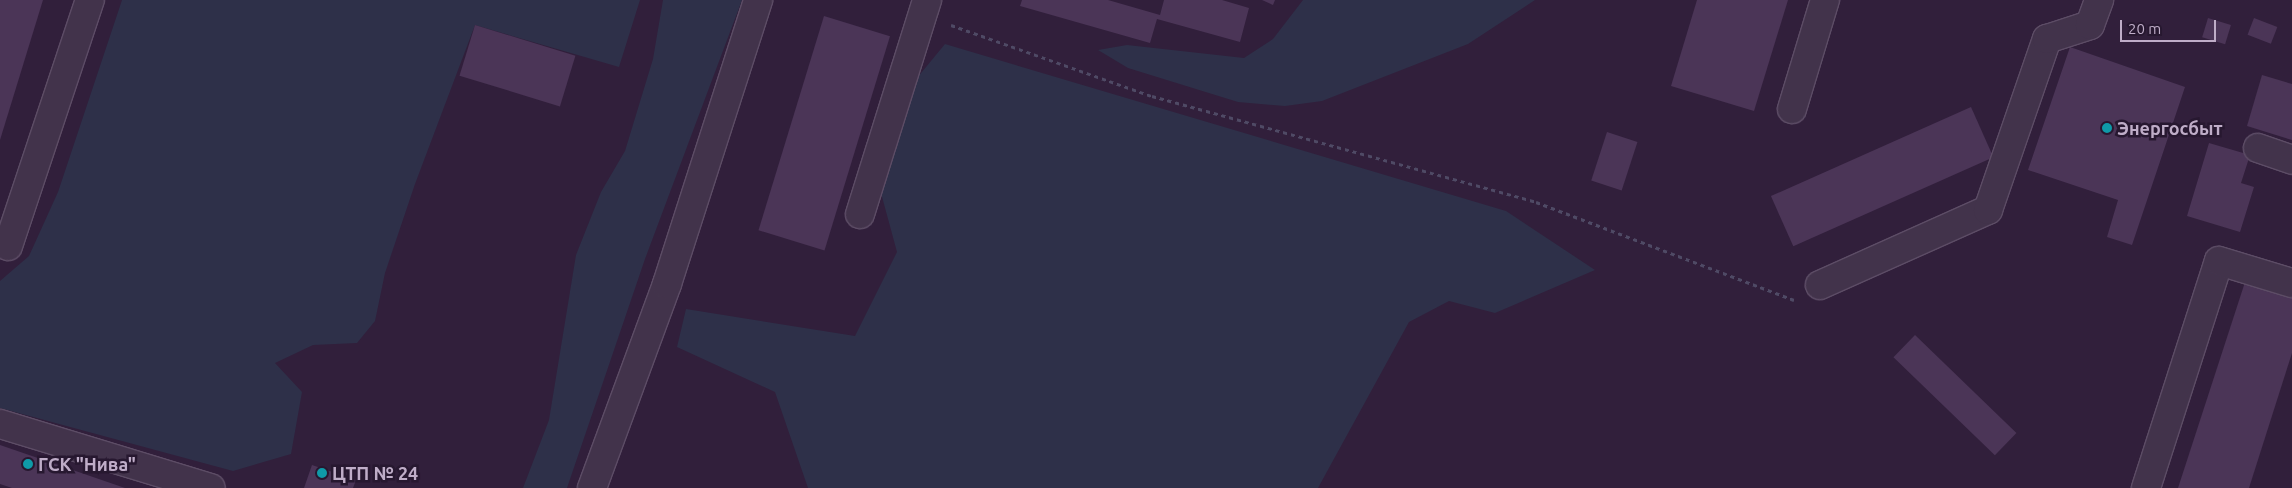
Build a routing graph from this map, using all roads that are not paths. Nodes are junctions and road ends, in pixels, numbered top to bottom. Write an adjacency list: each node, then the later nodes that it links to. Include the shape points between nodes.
1 (90, 0): 10 (street)
2 (758, 0): 15 (street, via 667,284)
3 (1825, 0): 6 (street)
4 (2099, 0): 12 (street, via 2090,25 2047,39 1988,210)
5 (924, 8): 9 (street)
6 (1792, 109)
7 (2258, 148): 8 (street)
8 (2292, 160)
9 (860, 214)
10 (8, 246)
11 (2292, 283): 16 (street, via 2219,261)
12 (1820, 285)
13 (0, 424): 14 (street)
14 (210, 488)
15 (592, 488)
16 (2146, 488)

